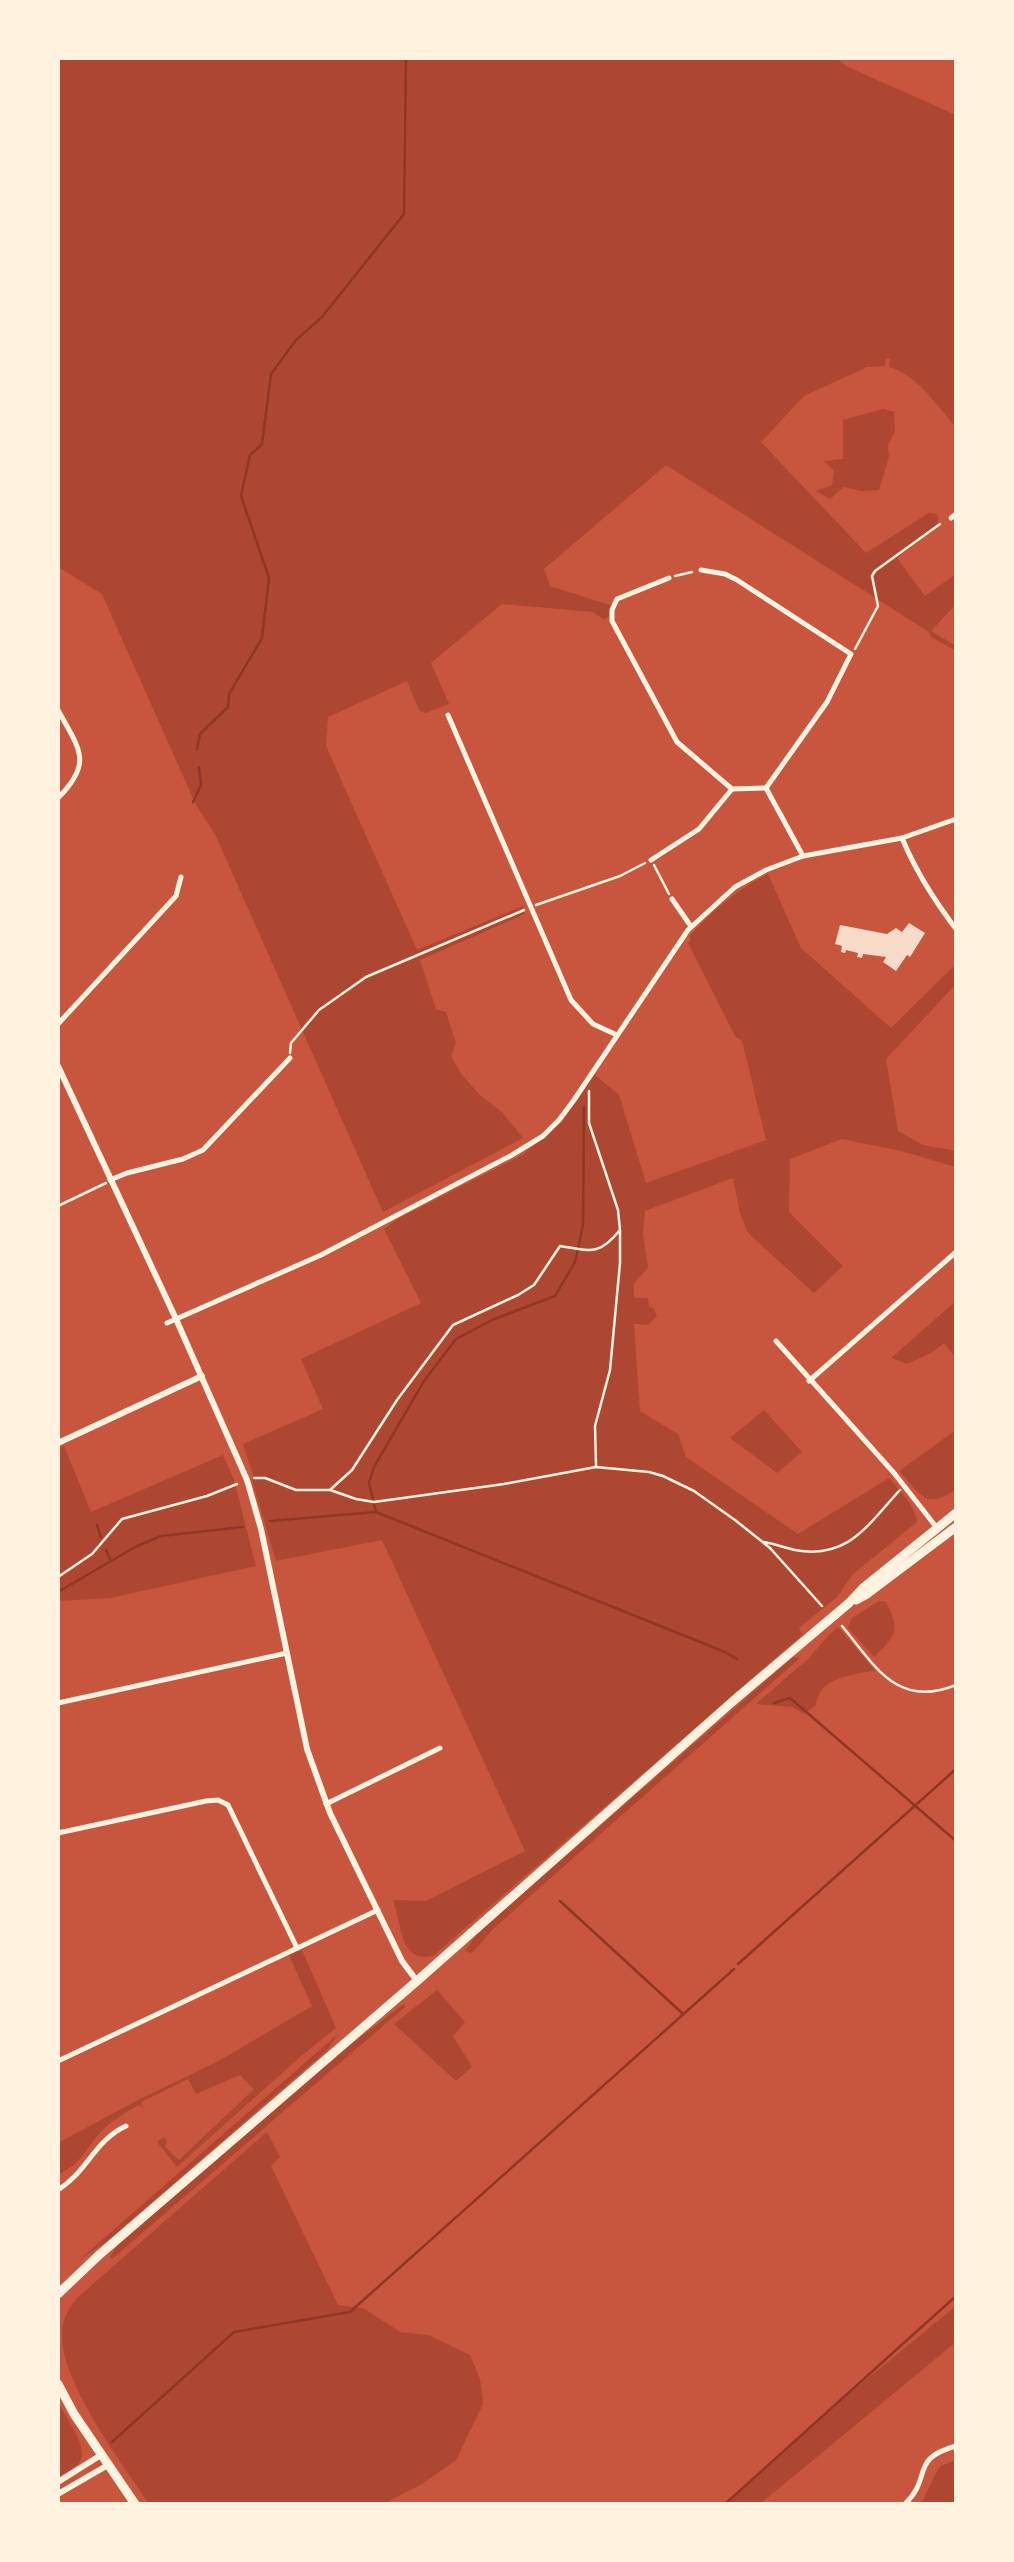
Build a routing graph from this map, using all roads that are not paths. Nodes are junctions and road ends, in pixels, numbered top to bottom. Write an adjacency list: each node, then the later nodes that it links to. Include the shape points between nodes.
1 (702, 570): 5 (street, via 737,580 851,654 827,702)
2 (669, 578): 6 (street, via 617,599 612,621 676,742)
3 (58, 710): 7 (street, via 80,760)
4 (448, 715): 17 (street, via 571,1000 594,1024)
5 (766, 788): 6 (street); 10 (street)
6 (732, 789): 11 (street, via 699,829)
7 (58, 798)
8 (956, 819): 9 (street)
9 (902, 838): 10 (street); 15 (street)
10 (803, 856): 14 (street, via 735,887)
11 (651, 860)
12 (181, 877): 16 (street, via 176,896)
13 (672, 899): 14 (street)
14 (690, 926): 17 (street)
15 (956, 929)
16 (58, 1024)
17 (617, 1035): 22 (street, via 566,1110 512,1156 321,1256)
18 (290, 1058): 20 (street, via 203,1150)
19 (58, 1066): 20 (street)
20 (110, 1180): 22 (street)
21 (956, 1252): 25 (street)
22 (172, 1321): 24 (street)
23 (776, 1341): 25 (street)
24 (202, 1376): 26 (street); 32 (street, via 247,1480)
25 (810, 1380): 28 (street)
26 (58, 1442)
27 (956, 1514): 28 (main road)
28 (936, 1527): 30 (street); 31 (main road)
29 (956, 1527): 30 (main road)
30 (944, 1536): 31 (main road)
31 (849, 1603): 39 (main road)
32 (287, 1653): 33 (street); 35 (street)
33 (58, 1703)
34 (440, 1748): 35 (street)
35 (326, 1804): 37 (street)
36 (58, 1833): 38 (street, via 206,1800 224,1802)
37 (378, 1910): 38 (street); 39 (street)
38 (297, 1948): 40 (street)
39 (416, 1981): 43 (main road)
40 (58, 2061)
41 (126, 2126): 42 (street)
42 (58, 2190)
43 (58, 2294)
44 (58, 2384): 46 (main road)
45 (956, 2446): 51 (street, via 928,2459)
46 (101, 2455): 47 (main road); 48 (street)
47 (108, 2464): 49 (street); 50 (main road)
48 (58, 2482)
49 (58, 2494)
50 (135, 2504)
51 (906, 2504)

